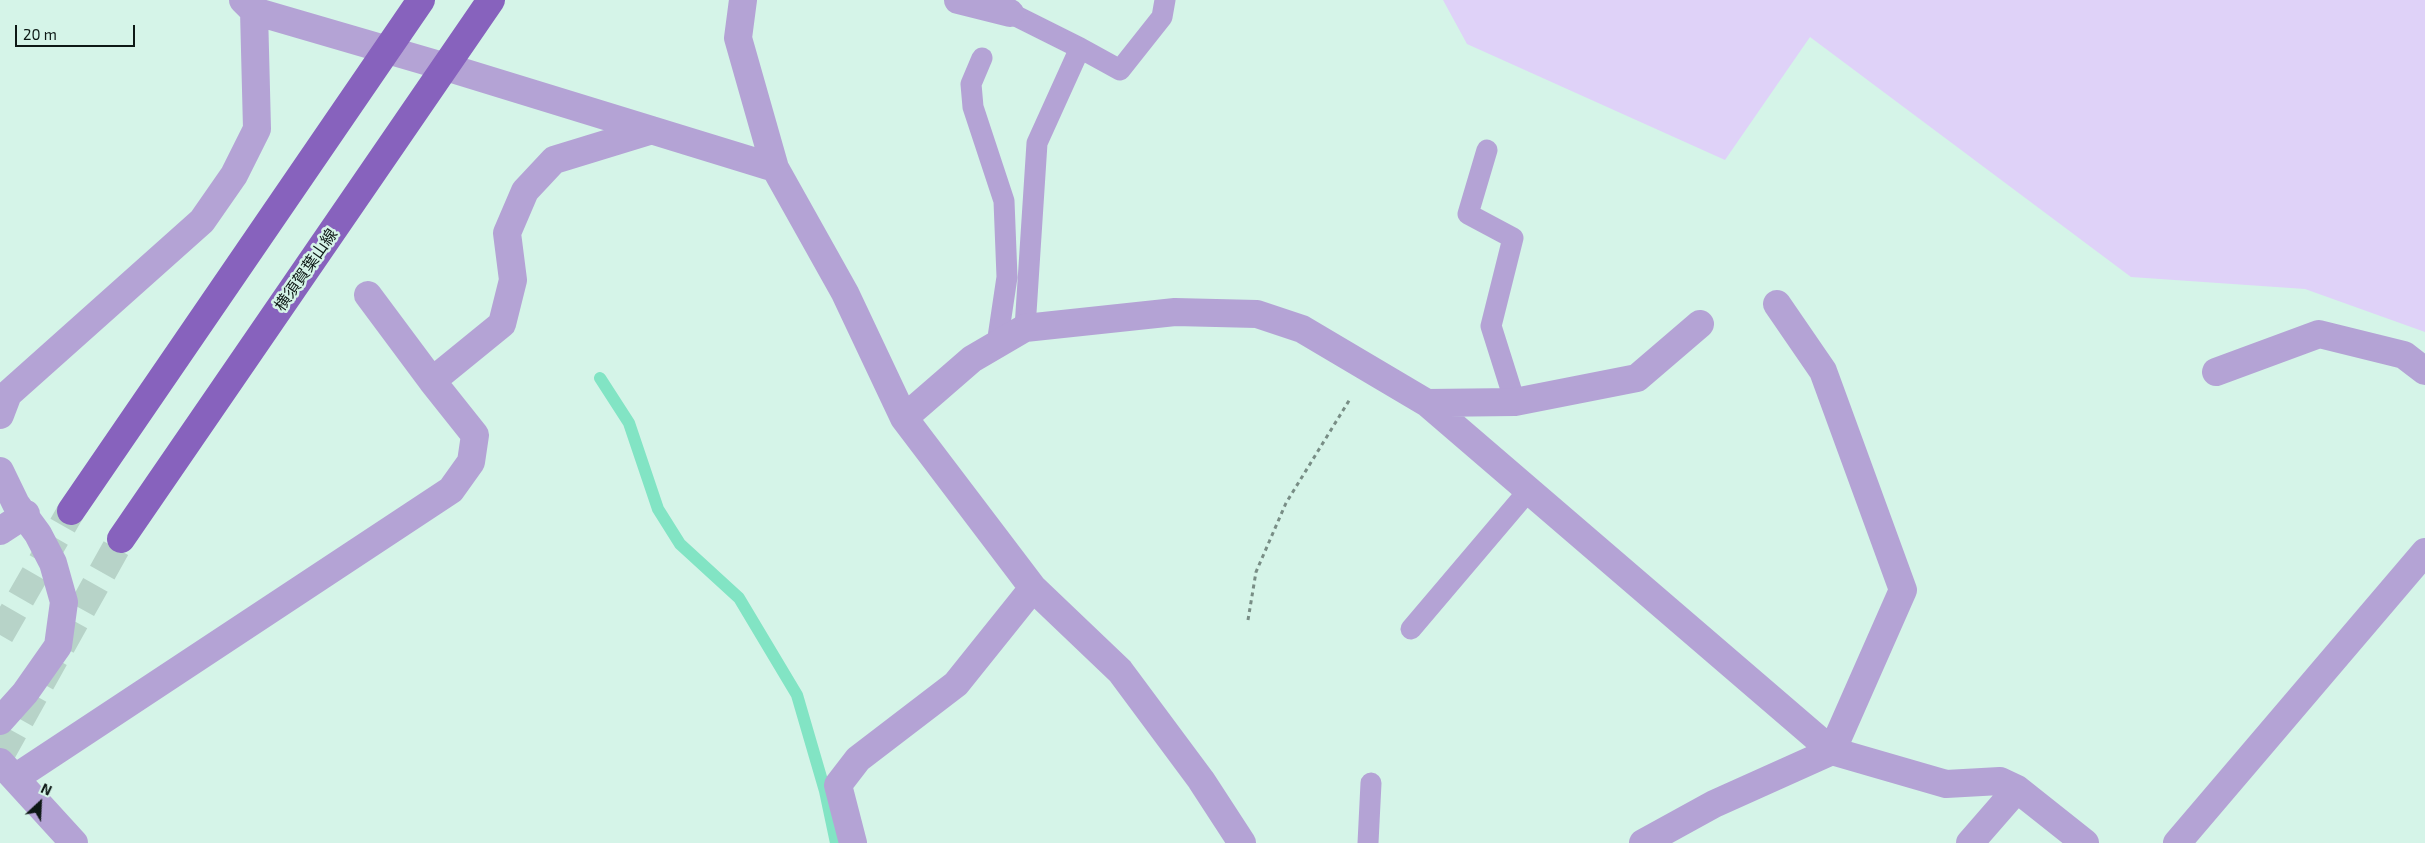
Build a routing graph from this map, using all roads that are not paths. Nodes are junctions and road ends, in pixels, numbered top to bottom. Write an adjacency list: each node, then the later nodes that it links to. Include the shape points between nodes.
1 (421, 0): 9 (main road)
2 (491, 0): 11 (main road, 横須賀葉山線)
3 (743, 0): 14 (street, via 738,38)
4 (958, 0): 7 (street)
5 (1165, 0): 8 (lane, via 1162,17 1120,70)
6 (248, 6): 9 (street); 25 (street, via 256,129 234,175 202,221 8,394)
7 (1010, 13): 8 (lane)
8 (1080, 48): 18 (lane, via 1037,143)
9 (387, 50): 11 (street); 29 (main road)
10 (982, 58): 19 (lane, via 971,84 973,107 1004,201 1008,277)
11 (446, 67): 12 (street); 32 (main road, 横須賀葉山線)
12 (652, 130): 14 (street); 22 (street, via 554,160 525,191 507,233 513,280 502,324)
13 (1487, 150): 23 (lane, via 1468,214 1513,238 1491,326)
14 (775, 168): 26 (street, via 845,293)
15 (368, 295): 22 (street)
16 (1778, 304): 37 (street, via 1823,371 1903,590)
17 (1700, 324): 23 (street, via 1637,378)
18 (1025, 328): 19 (street); 24 (street, via 1174,312 1257,314 1302,330)
19 (997, 344): 26 (street, via 972,359)
20 (2425, 371): 21 (street, via 2404,355 2319,334)
21 (2216, 372)
22 (432, 380): 38 (street, via 475,435 471,462 451,490)
23 (1515, 402): 24 (street)
24 (1427, 403): 28 (street)
25 (0, 415)
26 (904, 418): 34 (street)
27 (0, 471): 30 (street, via 16,504)
28 (1528, 490): 35 (lane); 37 (street)
29 (71, 511)
30 (26, 514): 31 (street); 36 (street, via 54,564 64,602 58,646)
31 (0, 531)
32 (121, 539)
33 (2425, 552): 48 (street)
34 (1033, 588): 42 (street, via 956,684 858,759 838,785); 43 (street, via 1120,671 1202,780)
35 (1411, 629)
36 (0, 721)
37 (1832, 751): 40 (street, via 1946,784 2000,782); 45 (street, via 1714,804)
38 (7, 770): 41 (street)
39 (1371, 783): 44 (lane)
40 (2017, 788): 46 (street); 47 (street)
41 (74, 843)
42 (854, 843)
43 (1242, 843)
44 (1368, 843)
45 (1643, 843)
46 (1970, 843)
47 (2086, 843)
48 (2177, 843)

